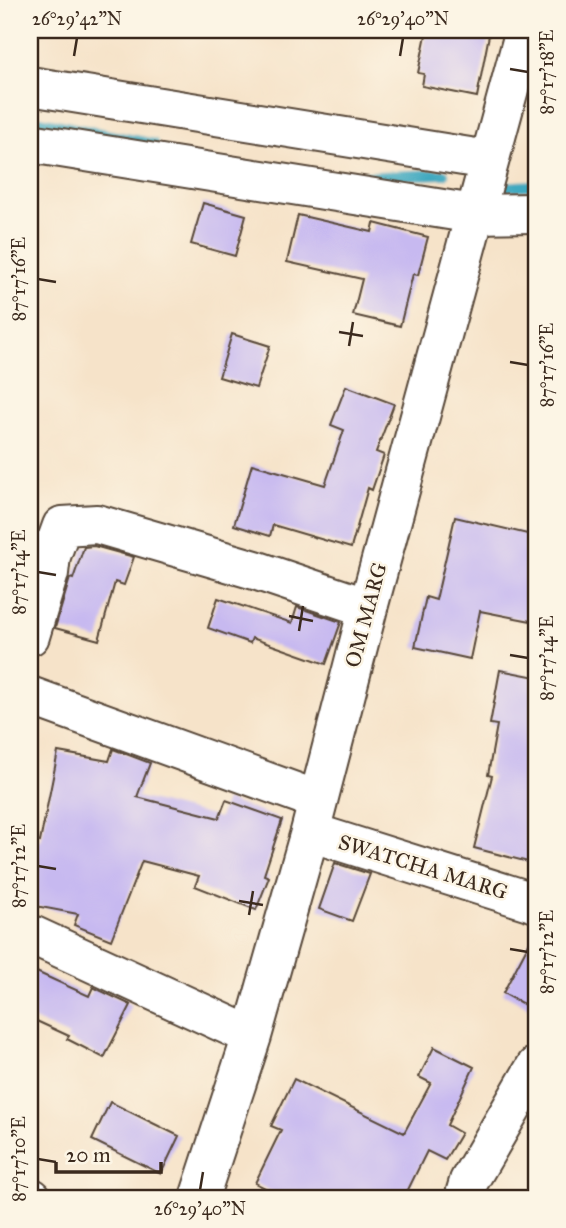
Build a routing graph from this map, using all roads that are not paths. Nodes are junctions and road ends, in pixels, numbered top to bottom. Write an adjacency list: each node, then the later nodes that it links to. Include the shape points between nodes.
1 (525, 30): 4 (street, OM MARG)
2 (30, 86): 4 (street)
3 (30, 143): 6 (street)
4 (488, 160): 6 (street, OM MARG)
5 (536, 213): 6 (street)
6 (474, 214): 8 (street, OM MARG)
7 (40, 553): 8 (street, via 62,526 97,524); 9 (street, via 49,573)
8 (368, 608): 11 (street, OM MARG)
9 (30, 636)
10 (30, 696): 11 (street, SWATCHA MARG)
11 (313, 816): 12 (street, SWATCHA MARG); 14 (street, OM MARG)
12 (536, 903)
13 (30, 934): 14 (street)
14 (252, 1036): 16 (street, OM MARG)
15 (536, 1066): 17 (street, via 468,1181)
16 (199, 1198)
17 (464, 1198)

